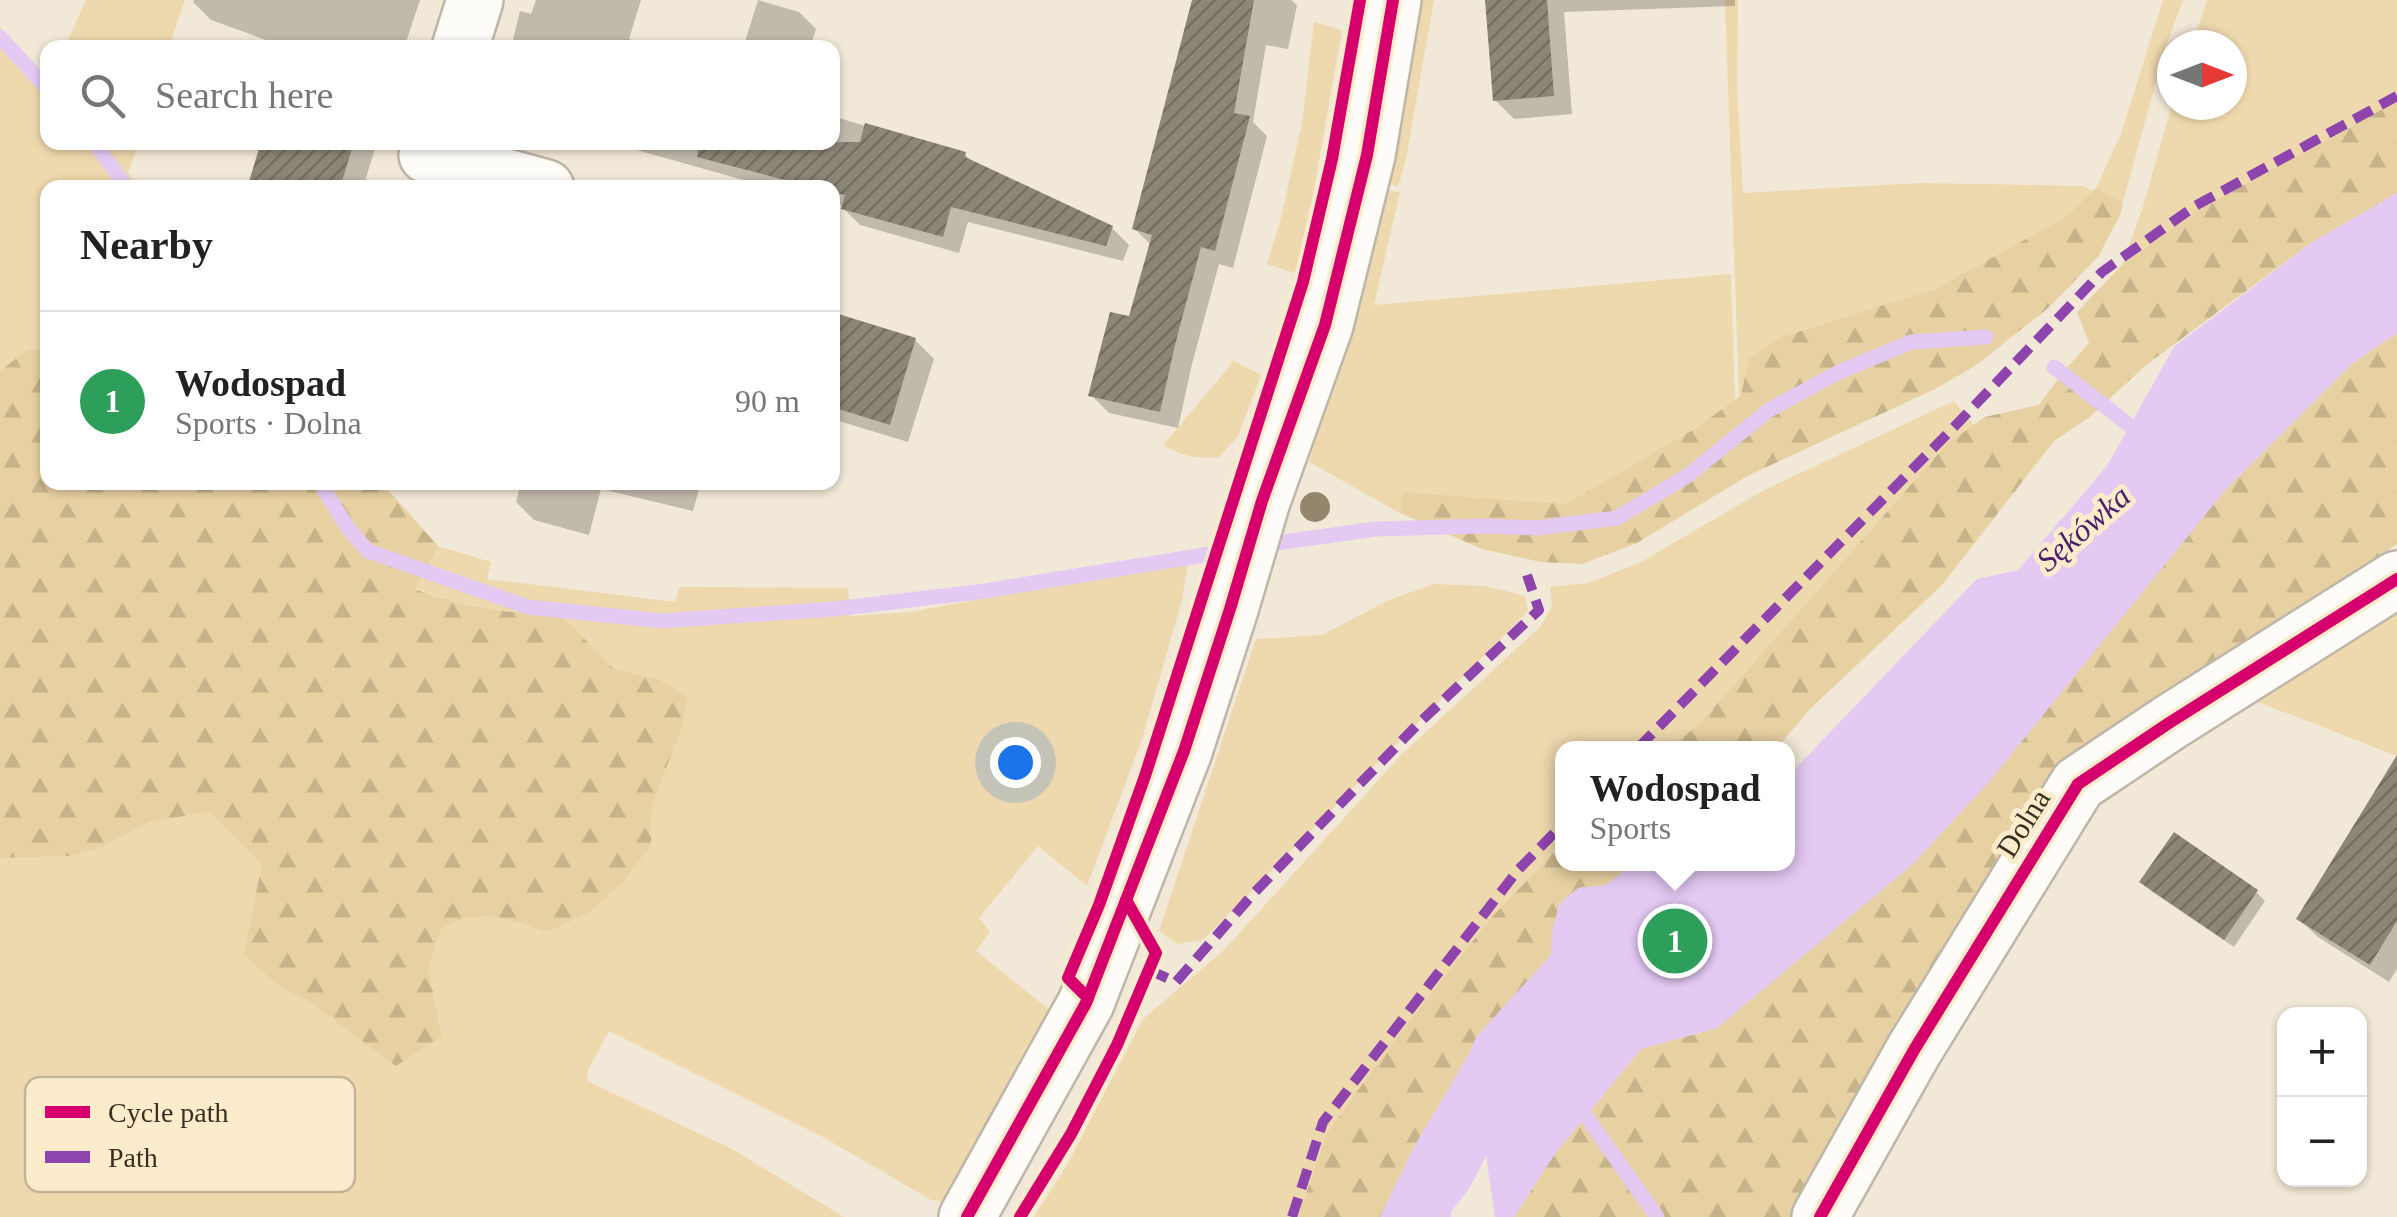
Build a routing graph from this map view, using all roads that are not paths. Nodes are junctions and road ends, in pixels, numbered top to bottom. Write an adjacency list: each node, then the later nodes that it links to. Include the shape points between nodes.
1 (474, 0): 3 (street)
2 (1393, 0): 7 (street, via 1367,155 1326,326 1262,501 1184,751 1086,1003)
3 (462, 40)
4 (424, 162): 5 (street)
5 (508, 180)
6 (2397, 580): 8 (street, Dolna, via 2078,784)
7 (967, 1217)
8 (1820, 1217)

